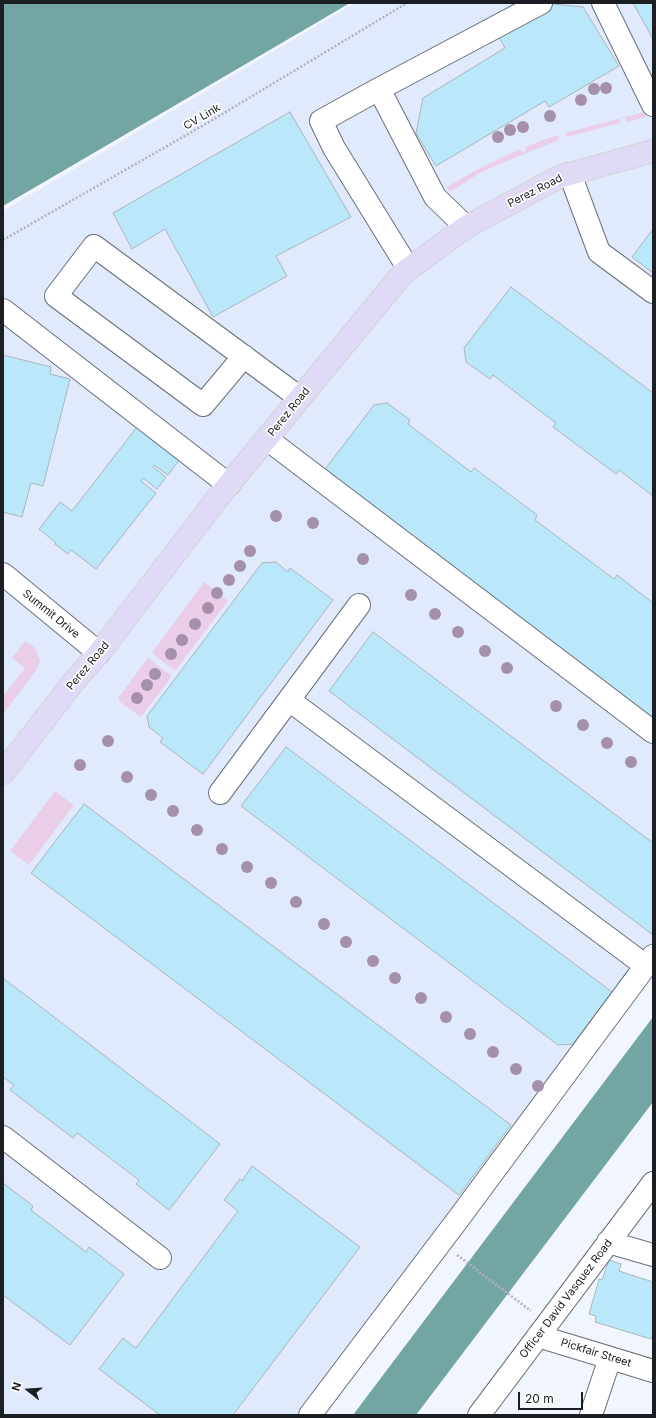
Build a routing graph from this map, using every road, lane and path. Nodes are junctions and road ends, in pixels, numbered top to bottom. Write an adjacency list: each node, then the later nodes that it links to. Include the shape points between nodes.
1 (407, 3): 9 (path, CV Link, via 209,122)
2 (541, 3): 4 (street)
3 (603, 3): 5 (street)
4 (379, 89): 8 (street, via 435,196); 10 (street, via 321,121 334,148)
5 (653, 105)
6 (653, 151): 7 (main road, Perez Road)
7 (570, 174): 8 (main road, Perez Road, via 559,177); 11 (street, via 599,252)
8 (466, 227): 10 (main road, Perez Road)
9 (3, 240)
10 (408, 268): 14 (main road, Perez Road)
11 (653, 292)
12 (3, 310): 16 (street)
13 (244, 356): 13 (street, via 94,246 56,296 203,405); 14 (street)
14 (300, 398): 15 (main road, Perez Road)
15 (267, 439): 16 (main road, Perez Road); 21 (street)
16 (229, 485): 19 (main road, Perez Road)
17 (3, 574): 19 (street, Summit Drive)
18 (359, 605): 20 (street)
19 (99, 653): 22 (main road, Perez Road)
20 (289, 700): 23 (street); 24 (street)
21 (653, 732)
22 (3, 773)
23 (220, 793)
24 (649, 961): 35 (street)
25 (3, 1137): 30 (street)
26 (653, 1183): 27 (street, Officer David Vasquez Road)
27 (608, 1242): 29 (street); 32 (street, Officer David Vasquez Road)
28 (452, 1251): 31 (path)
29 (653, 1255)
30 (160, 1258)
31 (512, 1297)
32 (538, 1336): 33 (street, Pickfair Street); 36 (street, Officer David Vasquez Road)
33 (610, 1358): 34 (street, Pickfair Street); 37 (street)
34 (653, 1371)
35 (310, 1415)
36 (479, 1415)
37 (591, 1415)

